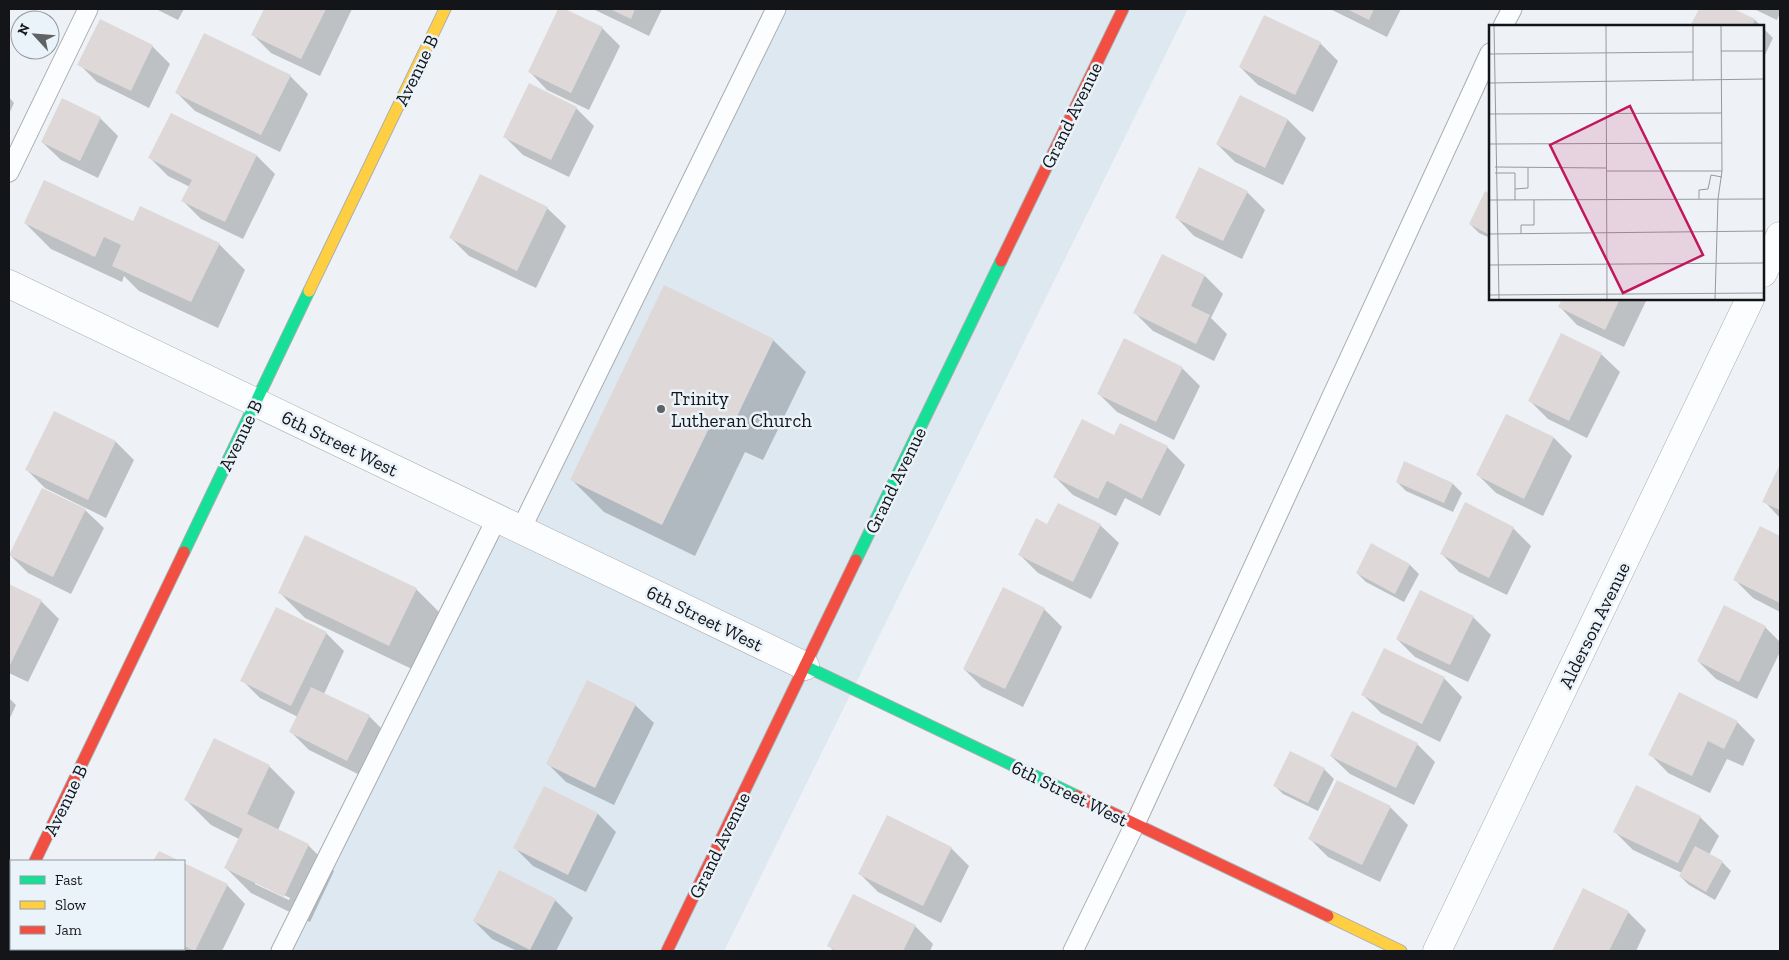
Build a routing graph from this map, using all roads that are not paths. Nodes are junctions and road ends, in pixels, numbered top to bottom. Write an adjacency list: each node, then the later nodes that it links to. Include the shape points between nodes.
1 (88, 9): 8 (lane)
2 (445, 9): 13 (street, Avenue B)
3 (776, 9): 14 (lane)
4 (1122, 9): 15 (street, Grand Avenue)
5 (1512, 9): 6 (lane)
6 (1504, 25)
7 (1489, 55): 16 (lane)
8 (9, 172)
9 (1780, 236): 10 (street)
10 (1764, 271)
11 (9, 284): 13 (street, 6th Street West)
12 (1750, 300): 22 (street, Alderson Avenue)
13 (255, 402): 14 (street, 6th Street West); 17 (street, Avenue B)
14 (509, 524): 15 (street, 6th Street West); 18 (lane)
15 (806, 666): 16 (street, 6th Street West); 19 (street, Grand Avenue)
16 (1135, 824): 20 (lane); 21 (street, 6th Street West)
17 (35, 860)
18 (281, 951)
19 (667, 951)
20 (1073, 951)
21 (1401, 951)
22 (1437, 951)

